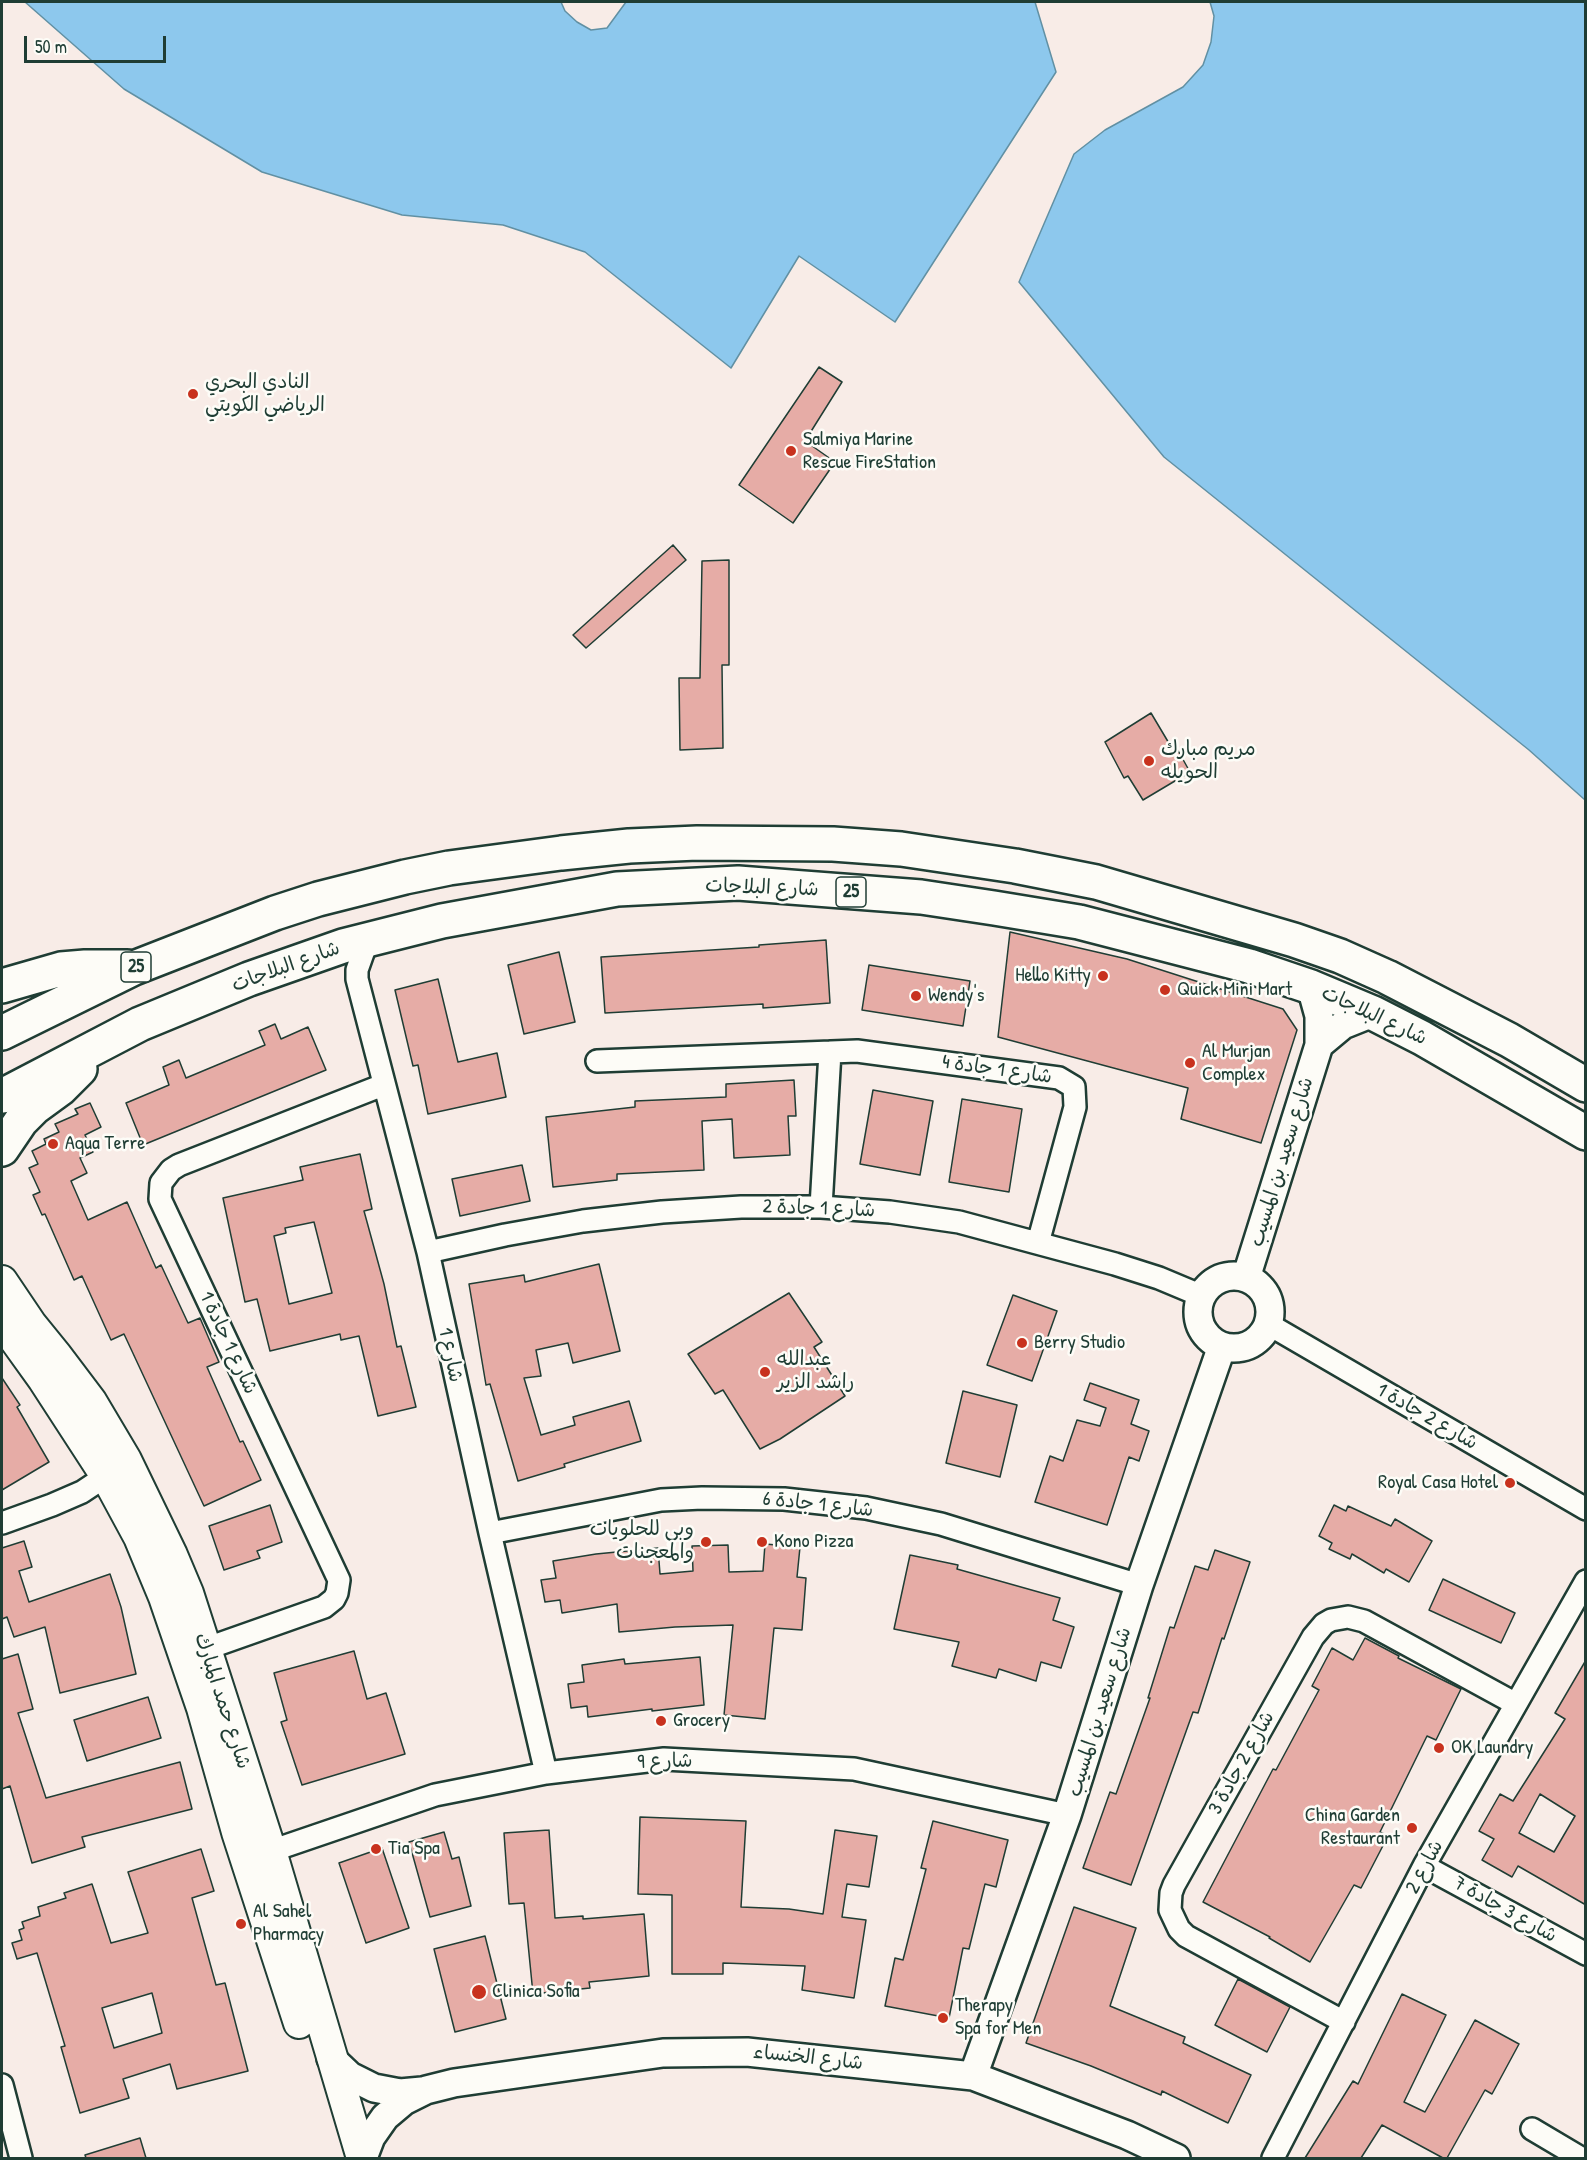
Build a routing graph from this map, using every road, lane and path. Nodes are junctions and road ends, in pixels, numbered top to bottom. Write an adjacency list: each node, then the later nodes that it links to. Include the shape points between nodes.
1 (368, 939): 4 (main road, شارع البلاجات / 25, via 442,921 617,889 738,883 921,897 1079,922 1238,963); 8 (main road, شارع البلاجات / 25, via 249,979 140,1024); 11 (street, شارع 1, via 357,979)
2 (134, 968): 3 (main road, via 61,969); 6 (main road, شارع البلاجات / 25); 12 (main road, شارع البلاجات / 25, via 318,899 449,868 561,853 697,843 901,849 1096,882 1294,940 1387,977)
3 (2, 986)
4 (1311, 987): 5 (main road, شارع البلاجات / 25); 7 (street, شارع سعيد بن المسيب, via 1319,1016)
5 (1373, 1013): 7 (street, via 1344,1025); 14 (main road, شارع البلاجات / 25)
6 (2, 1033)
7 (1319, 1046): 19 (street, شارع سعيد بن المسيب)
8 (95, 1048): 13 (main road, شارع البلاجات / 25); 15 (main road, via 70,1079 21,1120)
9 (830, 1052): 10 (street, شارع 1 جادة 4); 16 (street); 17 (street, شارع 1 جادة 4, via 874,1052 1059,1078 1074,1088 1075,1107)
10 (597, 1061)
11 (383, 1085): 18 (street, شارع 1); 31 (street, شارع 1 جادة 1, via 179,1166 161,1183 160,1199 339,1580 334,1599 324,1607)
12 (1586, 1085)
13 (2, 1096)
14 (1586, 1133)
15 (2, 1149)
16 (821, 1207): 17 (street, شارع 1 جادة 2, via 959,1222); 18 (street, شارع 1 جادة 2, via 741,1207 583,1221)
17 (1038, 1243): 21 (street, شارع 1 جادة 2, via 1159,1278)
18 (428, 1252): 28 (street, شارع 1)
19 (1246, 1278): 21 (street, via 1225,1277 1208,1287); 23 (street, via 1266,1296)
20 (2, 1281): 31 (main road, شارع حمد المبارك, via 91,1401 126,1460 172,1555)
21 (1202, 1296): 24 (street, via 1200,1326)
22 (2, 1322): 25 (main road, شارع حمد المبارك)
23 (1268, 1324): 24 (street, via 1249,1345); 26 (street, شارع 2 جادة 1)
24 (1222, 1346): 30 (street, شارع سعيد بن المسيب)
25 (106, 1476): 27 (street, via 72,1496); 45 (main road, شارع حمد المبارك, via 139,1537 164,1597 202,1708)
26 (1586, 1509)
27 (2, 1523)
28 (490, 1533): 30 (street, شارع 1 جادة 6, via 661,1500 784,1499 866,1508 941,1524); 33 (street, شارع 1)
29 (1586, 1581): 32 (street, شارع 2)
30 (1139, 1585): 34 (street, شارع سعيد بن المسيب)
31 (206, 1649): 35 (main road, شارع حمد المبارك)
32 (1516, 1704): 36 (street, شارع 2); 38 (street, شارع 2 جادة 3, via 1357,1618 1340,1618 1324,1624 1313,1637 1174,1885 1170,1910 1186,1936)
33 (546, 1773): 34 (street, شارع 9, via 664,1759 854,1769); 35 (street, شارع 9, via 435,1795)
34 (1067, 1815): 40 (street, شارع سعيد بن المسيب)
35 (270, 1851): 39 (main road, شارع حمد المبارك)
36 (1424, 1866): 37 (street, شارع 3 جادة 7); 38 (street, شارع 2)
37 (1586, 1954)
38 (1344, 2022): 48 (street, شارع 2)
39 (331, 2058): 42 (street, شارع الخنساء, via 350,2076 374,2088 400,2093); 46 (main road, شارع حمد المبارك)
40 (973, 2076): 42 (street, شارع الخنساء, via 747,2052 663,2053); 47 (street, شارع الخنساء)
41 (2, 2085): 44 (street)
42 (426, 2090): 46 (street, شارع الخنساء, via 385,2117)
43 (1532, 2129): 49 (street)
44 (21, 2158)
45 (340, 2158)
46 (362, 2158)
47 (1176, 2158)
48 (1273, 2158)
49 (1581, 2158)

